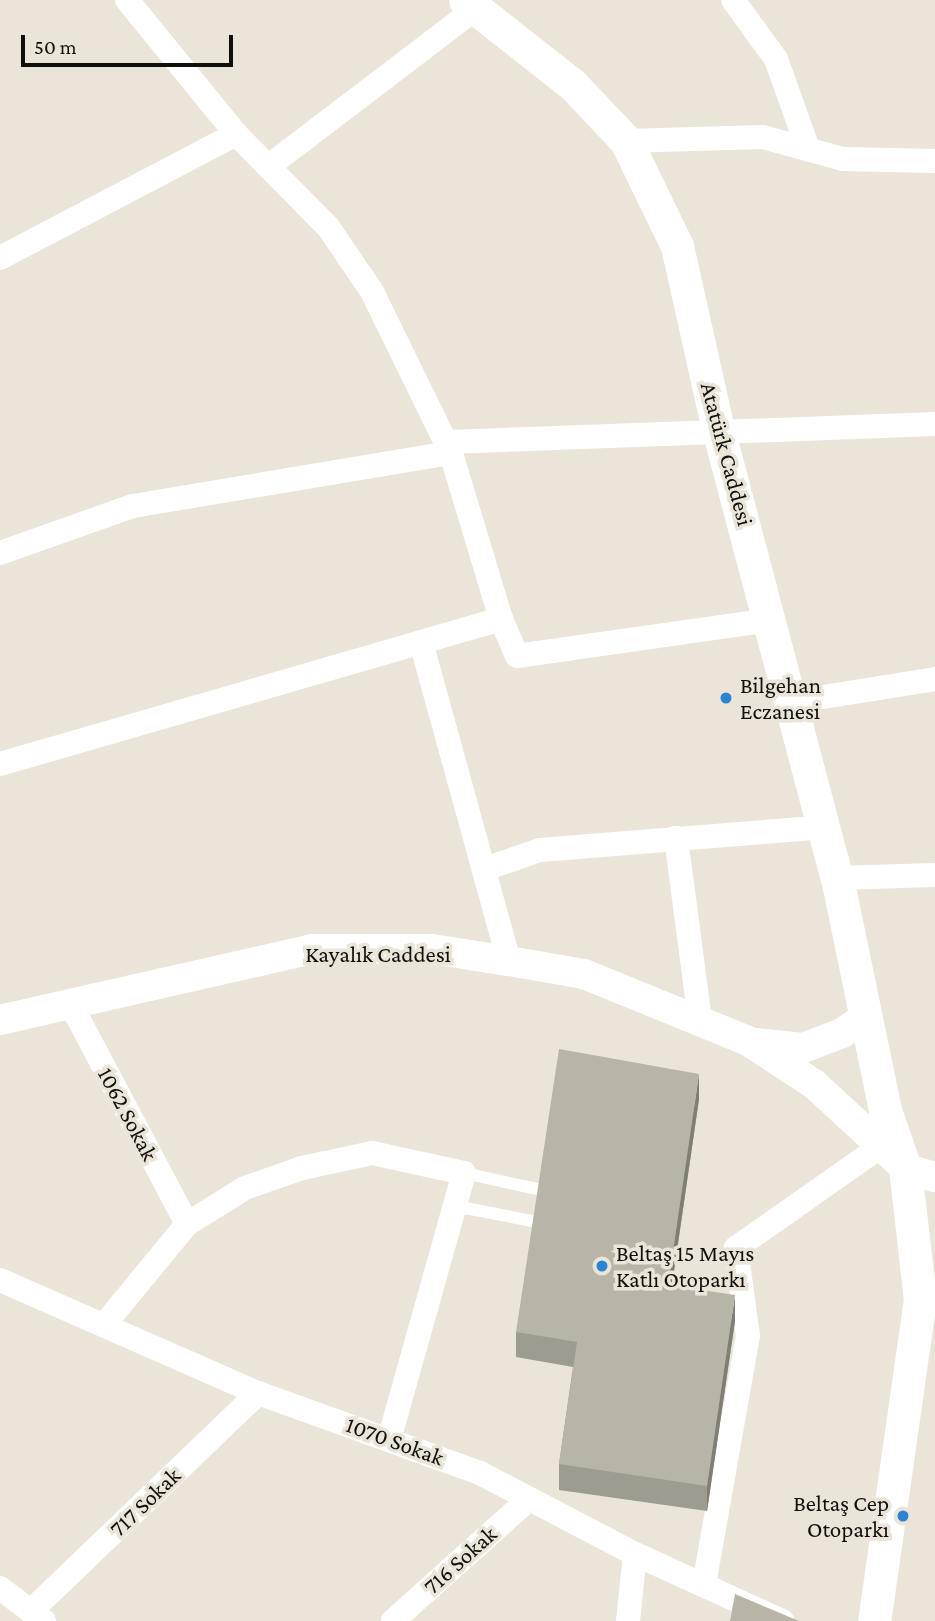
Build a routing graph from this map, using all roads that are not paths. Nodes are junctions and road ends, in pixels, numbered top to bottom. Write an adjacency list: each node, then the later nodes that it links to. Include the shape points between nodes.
1 (127, 0): 4 (street)
2 (733, 0): 6 (street, via 776,59)
3 (470, 5): 5 (main road, Atatürk Caddesi, via 573,85); 8 (street)
4 (236, 134): 8 (street); 9 (street)
5 (626, 141): 6 (street, via 764,137); 11 (main road, Atatürk Caddesi, via 677,246)
6 (808, 149): 7 (street, via 843,159)
7 (934, 163)
8 (268, 166): 12 (street, via 328,227 371,290)
9 (0, 258)
10 (935, 424): 11 (street)
11 (718, 429): 12 (street); 15 (main road, Atatürk Caddesi)
12 (449, 447): 13 (street, via 133,506); 14 (street)
13 (0, 553)
14 (501, 620): 15 (street, via 517,656); 16 (street)
15 (771, 620): 18 (main road, Atatürk Caddesi)
16 (421, 642): 19 (street); 22 (street)
17 (935, 679): 18 (street)
18 (792, 702): 20 (main road, Atatürk Caddesi)
19 (0, 764)
20 (824, 827): 21 (street); 24 (main road, Atatürk Caddesi)
21 (676, 838): 22 (street, via 540,850); 30 (street)
22 (485, 869): 25 (street)
23 (935, 875): 24 (street)
24 (837, 877): 26 (main road, Atatürk Caddesi)
25 (509, 961): 27 (street, Kayalık Caddesi, via 432,949 313,949); 30 (street, Kayalık Caddesi, via 584,974)
26 (860, 983): 28 (main road, Atatürk Caddesi); 32 (main road, Atatürk Caddesi, via 877,1012 891,1089)
27 (70, 1003): 29 (street, Kayalık Caddesi); 39 (street, 1062 Sokak)
28 (867, 1016): 31 (street, Kayalık Caddesi, via 842,1033 803,1048); 32 (main road, Atatürk Caddesi)
29 (0, 1020)
30 (700, 1020): 31 (street, Kayalık Caddesi)
31 (748, 1041): 33 (street, Kayalık Caddesi, via 814,1084)
32 (886, 1110): 34 (main road, Atatürk Caddesi)
33 (881, 1146): 34 (street, Kayalık Caddesi); 46 (street, via 736,1248 748,1336)
34 (920, 1172): 52 (main road, Atatürk Caddesi, via 920,1300)
35 (464, 1173): 36 (lane); 37 (street); 39 (street, via 373,1153 302,1168 245,1188)
36 (542, 1190)
37 (455, 1206): 38 (lane); 43 (street)
38 (537, 1222)
39 (187, 1224): 41 (street)
40 (0, 1280): 41 (street, 1070 Sokak)
41 (104, 1325): 42 (street, 1070 Sokak)
42 (258, 1393): 43 (street, 1070 Sokak); 48 (street, 717 Sokak)
43 (390, 1437): 44 (street, 1070 Sokak, via 480,1473)
44 (528, 1500): 45 (street, 1070 Sokak); 49 (street, 716 Sokak)
45 (635, 1554): 46 (street, 1070 Sokak); 50 (street)
46 (704, 1586): 51 (street, 1070 Sokak)
47 (0, 1588): 48 (street)
48 (37, 1616)
49 (393, 1621)
50 (628, 1621)
51 (782, 1621)
52 (874, 1621)

